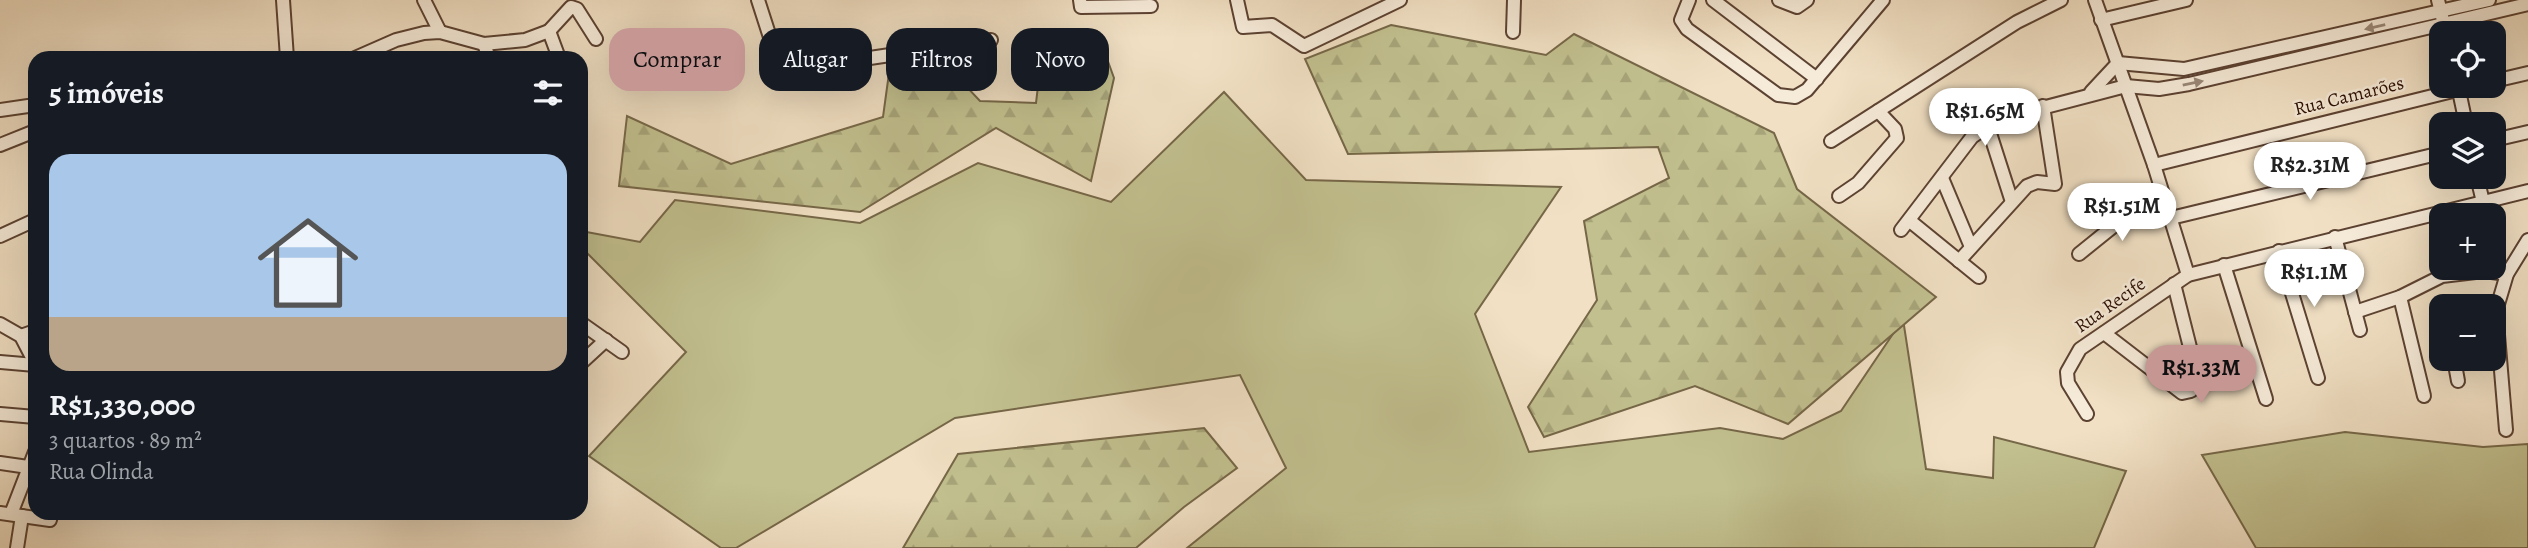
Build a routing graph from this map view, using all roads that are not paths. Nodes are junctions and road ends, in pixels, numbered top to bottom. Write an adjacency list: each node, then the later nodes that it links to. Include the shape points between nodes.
1 (283, 0): 26 (street)
2 (424, 0): 22 (street)
3 (758, 0): 30 (street, via 778,62 789,70)
4 (1080, 0): 18 (street, via 1082,7)
5 (1237, 0): 6 (street, via 1243,27 1272,25 1304,46)
6 (1400, 0)
7 (1514, 0): 23 (street)
8 (1689, 0): 34 (street, via 1681,20 1694,35 1778,95 1798,96)
9 (1713, 0): 34 (street)
10 (1779, 0): 11 (street, via 1797,7)
11 (1807, 0)
12 (1883, 0): 34 (street)
13 (2061, 0): 41 (street, via 2017,22)
14 (2095, 0): 20 (street)
15 (2186, 0): 20 (street)
16 (2489, 0): 19 (street)
17 (2528, 4): 19 (street)
18 (1151, 6)
19 (2442, 17): 31 (street, one-way to 31, via 2184,69); 35 (street, one-way to 19, via 2159,89 2189,84)
20 (2101, 20): 31 (street)
21 (549, 31): 24 (street, via 574,7); 25 (street, via 525,40); 29 (street)
22 (440, 32): 25 (street); 27 (street, via 410,36)
23 (1513, 32)
24 (596, 38)
25 (484, 44): 28 (street)
26 (287, 51)
27 (372, 51)
28 (486, 51)
29 (556, 51)
30 (886, 56)
31 (2118, 63): 35 (street); 36 (street)
32 (2528, 73): 33 (street)
33 (2506, 78)
34 (1817, 79)
35 (2126, 86): 36 (street); 49 (street)
36 (2091, 93): 39 (street)
37 (2429, 95): 49 (street, Rua Camarões)
38 (28, 106): 40 (street)
39 (2043, 106): 42 (street); 55 (street, via 2055,184 2032,183)
40 (0, 110)
41 (1878, 111): 46 (street); 53 (street, via 1895,129 1897,138 1858,183)
42 (1987, 124): 50 (street); 55 (street)
43 (2528, 132): 45 (street)
44 (28, 134): 47 (street)
45 (2506, 137)
46 (1831, 141)
47 (0, 145)
48 (2429, 156): 57 (street)
49 (2154, 165): 54 (street)
50 (1942, 177): 62 (street); 65 (street, via 1906,225)
51 (2480, 189): 56 (street)
52 (2528, 191): 56 (street)
53 (1839, 197)
54 (2163, 197): 57 (street); 64 (street, via 2141,204)
55 (2012, 202): 62 (street)
56 (2483, 202): 60 (street)
57 (2171, 218): 68 (street)
58 (28, 223): 59 (street)
59 (0, 236)
60 (2334, 237): 63 (street); 73 (street)
61 (2528, 240): 67 (street)
62 (1970, 247): 65 (street)
63 (2279, 251): 66 (street); 88 (street)
64 (2079, 254)
65 (1959, 261): 69 (street)
66 (2224, 265): 68 (street); 91 (street)
67 (2507, 274): 71 (street); 72 (street, via 2442,276)
68 (2188, 275): 70 (street, Rua Recife)
69 (1979, 277)
70 (2174, 285): 77 (street, Rua Recife); 77 (street, via 2198,379 2192,391 2182,393 2174,388)
71 (2501, 294)
72 (2400, 297): 73 (street); 90 (street)
73 (2355, 312): 76 (street)
74 (0, 324): 79 (street)
75 (588, 328): 80 (street)
76 (2360, 330)
77 (2104, 332): 93 (street, Rua Recife, via 2080,349 2067,372 2068,383)
78 (28, 334): 79 (street)
79 (21, 336): 81 (street)
80 (606, 340): 82 (street); 83 (street)
81 (28, 350)
82 (622, 352)
83 (588, 357)
84 (0, 362): 85 (street)
85 (28, 364)
86 (2456, 371): 89 (street)
87 (2501, 371): 95 (street)
88 (2318, 378)
89 (2458, 381)
90 (2424, 396)
91 (2266, 399)
92 (0, 414): 94 (street)
93 (2087, 414)
94 (28, 416)
95 (2506, 430)
96 (0, 463): 97 (street)
97 (28, 467)
98 (28, 477): 99 (street)
99 (11, 514): 100 (street)
100 (17, 548)

